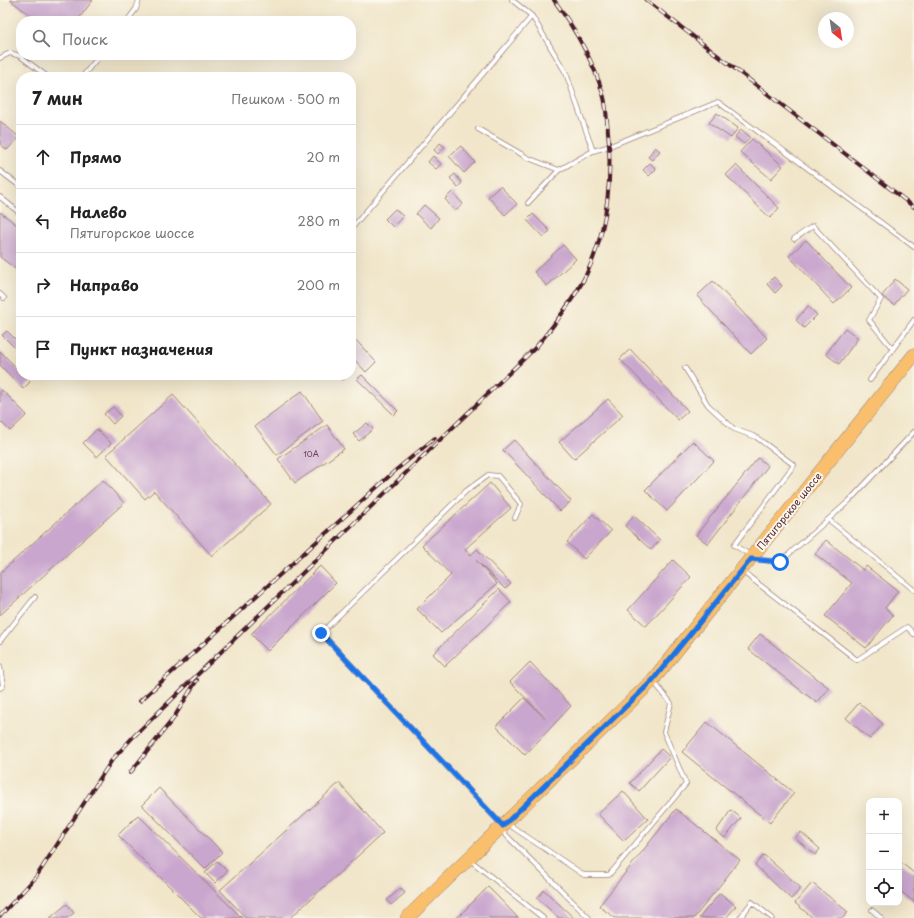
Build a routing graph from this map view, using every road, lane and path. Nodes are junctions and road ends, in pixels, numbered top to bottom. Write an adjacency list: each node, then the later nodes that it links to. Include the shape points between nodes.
1 (139, 0): 3 (lane)
2 (512, 0): 4 (lane)
3 (131, 16)
4 (532, 16): 12 (lane, via 566,73); 19 (lane)
5 (16, 55): 6 (lane, via 10,53)
6 (0, 58)
7 (25, 60): 9 (lane)
8 (96, 60): 10 (lane)
9 (41, 72)
10 (86, 72)
11 (478, 129): 13 (lane, via 528,158)
12 (593, 151): 13 (lane); 21 (lane, via 718,102)
13 (559, 170): 17 (lane)
14 (0, 171): 15 (lane)
15 (16, 182)
16 (0, 198): 18 (lane)
17 (528, 203)
18 (16, 210)
19 (356, 223)
20 (794, 239): 25 (lane, via 814,226 881,299 869,320)
21 (914, 247)
22 (0, 294): 23 (lane)
23 (4, 298)
24 (914, 320): 25 (lane)
25 (892, 349): 28 (lane)
26 (914, 355): 32 (main road, Пятигорское шоссе)
27 (685, 368): 32 (lane, via 708,404 734,429 756,437 794,465 734,545)
28 (870, 380)
29 (914, 432): 31 (lane)
30 (515, 518): 41 (lane, via 521,504 498,476 488,475 466,491 321,633)
31 (829, 520): 32 (lane, via 780,562); 34 (lane)
32 (752, 558): 33 (main road, Пятигорское шоссе)
33 (741, 571): 36 (lane, via 857,660 907,627); 39 (main road, Пятигорское шоссе)
34 (914, 590)
35 (35, 597): 37 (lane)
36 (914, 634)
37 (0, 641)
38 (0, 666): 40 (lane)
39 (652, 681): 41 (main road, Пятигорское шоссе); 41 (lane, via 671,703 664,732 686,784 609,875 584,875)
40 (0, 688)
41 (503, 826): 42 (main road, Пятигорское шоссе); 47 (lane)
42 (468, 859): 45 (main road, Пятигорское шоссе); 46 (lane)
43 (872, 910): 49 (lane)
44 (741, 917): 48 (lane, via 752,902)
45 (407, 918)
46 (543, 918)
47 (589, 918)
48 (772, 918)
49 (881, 918)

